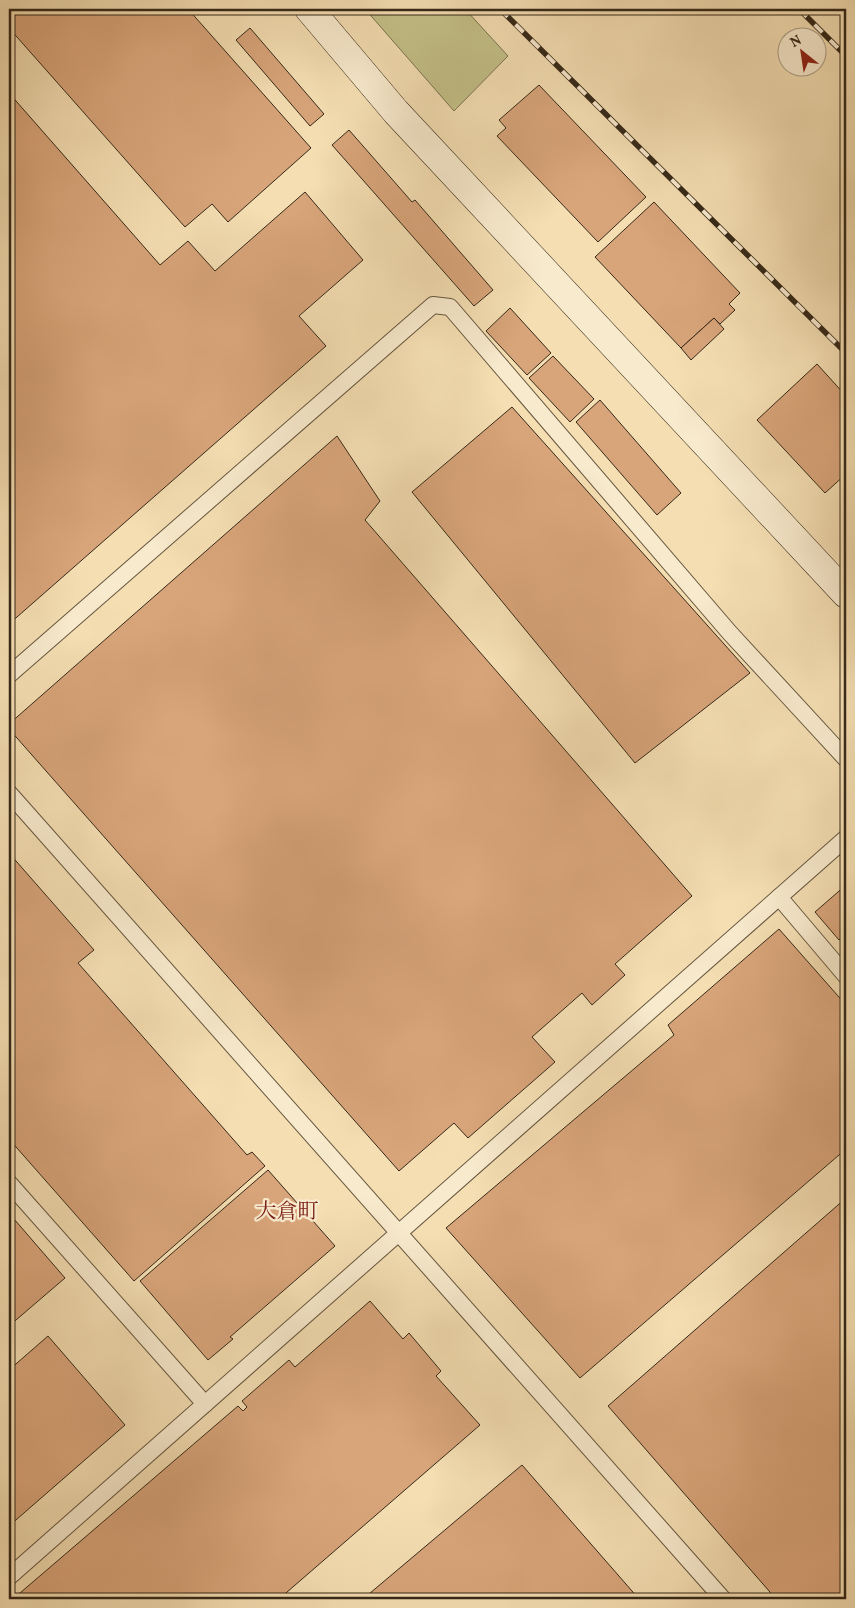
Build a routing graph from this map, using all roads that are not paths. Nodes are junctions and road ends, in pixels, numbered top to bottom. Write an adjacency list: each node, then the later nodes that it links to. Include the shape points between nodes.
1 (309, 9): 2 (street, via 403,119)
2 (846, 594)
3 (9, 674): 4 (lane, via 433,305 450,308 730,632)
4 (846, 759)
5 (9, 792): 10 (lane)
6 (846, 838): 7 (lane)
7 (779, 898): 8 (lane); 10 (lane)
8 (846, 976)
9 (9, 1182): 11 (lane)
10 (398, 1234): 11 (lane); 13 (lane)
11 (205, 1404): 12 (lane)
12 (9, 1577)
13 (723, 1599)

